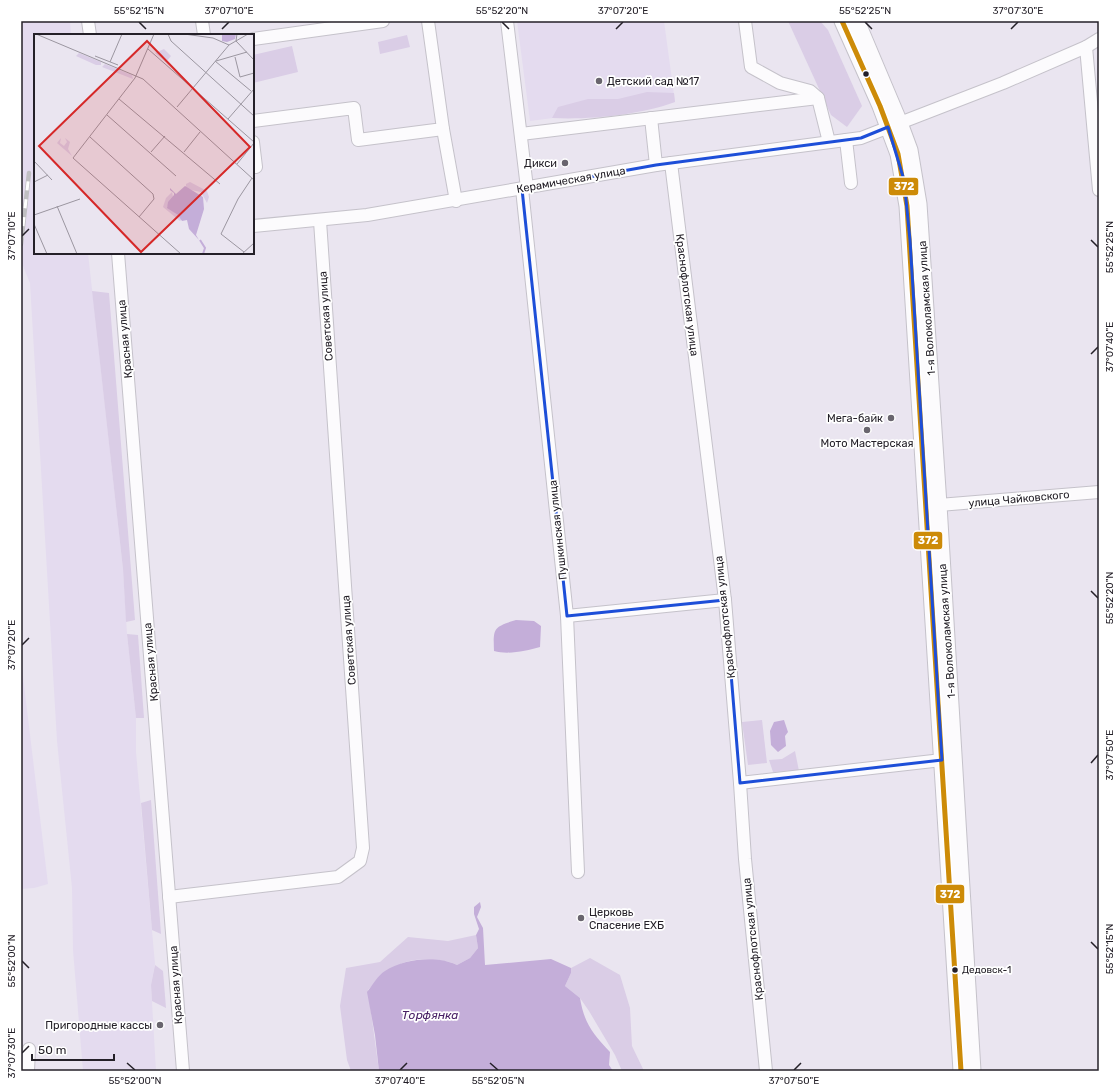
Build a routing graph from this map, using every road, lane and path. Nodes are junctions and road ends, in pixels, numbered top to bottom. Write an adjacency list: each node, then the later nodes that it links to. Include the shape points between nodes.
1 (88, 21): 9 (street)
2 (202, 21): 10 (street)
3 (383, 21): 11 (street)
4 (428, 21): 18 (street)
5 (507, 21): 19 (street, Пушкинская улица)
6 (745, 21): 14 (street, via 751,67 780,83 810,91)
7 (842, 21): 17 (main road, 1-я Волоколамская улица)
8 (857, 21): 17 (main road, 1-я Волоколамская улица)
9 (90, 34)
10 (204, 34)
11 (254, 39)
12 (1099, 39): 13 (street)
13 (1086, 47): 17 (street, via 1003,83); 28 (street)
14 (818, 98): 15 (street); 21 (street)
15 (651, 118): 19 (street); 24 (street)
16 (254, 121): 18 (street, via 354,108 358,140)
17 (894, 125): 20 (street, Керамическая улица); 34 (main road, 1-я Волоколамская улица, via 912,159 920,210); 37 (main road, 1-я Волоколамская улица, via 904,180 910,240)
18 (443, 129): 29 (street)
19 (521, 134): 27 (street, Пушкинская улица)
20 (846, 140): 21 (street, Керамическая улица); 26 (street)
21 (830, 142): 23 (street, Керамическая улица)
22 (254, 150): 25 (street)
23 (671, 164): 24 (street, Керамическая улица); 35 (street, Краснофлотская улица)
24 (656, 165): 27 (street, Керамическая улица)
25 (254, 167)
26 (851, 183)
27 (525, 188): 29 (street, Керамическая улица); 36 (street, Пушкинская улица)
28 (1099, 190)
29 (456, 201): 30 (street, Керамическая улица)
30 (320, 221): 31 (street, Керамическая улица); 40 (street, Советская улица, via 363,848 360,860 338,878)
31 (254, 226)
32 (118, 254): 40 (street, Красная улица)
33 (1099, 492): 34 (street, улица Чайковского)
34 (939, 505): 46 (main road, 1-я Волоколамская улица)
35 (725, 600): 36 (street); 38 (street, Краснофлотская улица)
36 (567, 616): 39 (street, Пушкинская улица)
37 (942, 760): 38 (street); 45 (main road, 1-я Волоколамская улица)
38 (740, 783): 44 (street, Краснофлотская улица)
39 (578, 872)
40 (169, 897): 43 (street, Красная улица)
41 (29, 1049): 42 (street)
42 (28, 1071)
43 (183, 1071)
44 (766, 1071)
45 (961, 1071)
46 (973, 1071)

